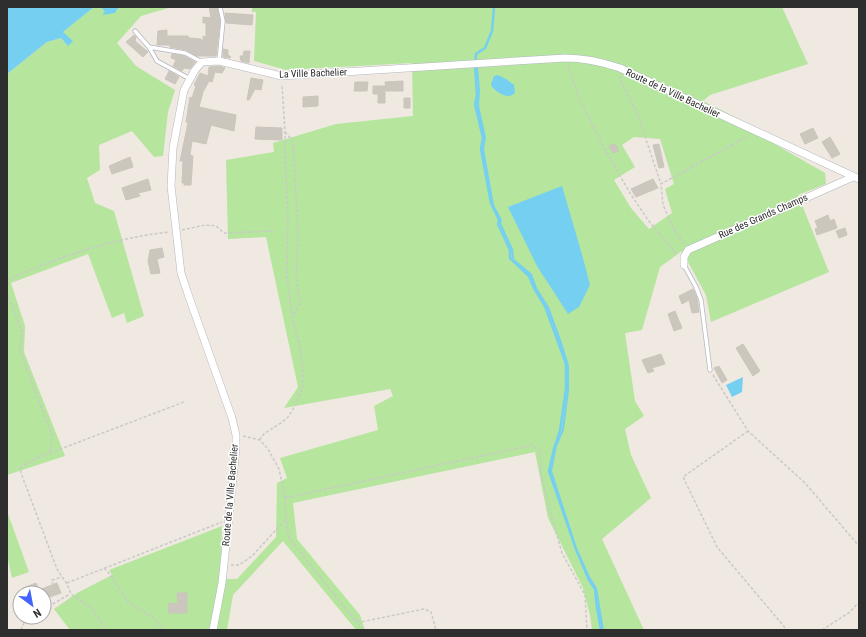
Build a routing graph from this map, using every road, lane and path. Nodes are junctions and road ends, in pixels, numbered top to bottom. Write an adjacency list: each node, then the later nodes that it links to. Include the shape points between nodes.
1 (220, 7): 5 (lane, via 223,21)
2 (135, 31): 3 (lane)
3 (149, 47): 6 (lane, via 185,53); 10 (lane, via 157,61)
4 (565, 58): 7 (street, Route de la Ville Bachelier); 8 (street, Route de la Ville Bachelier, via 580,58); 18 (path, via 580,100 604,148 648,220)
5 (219, 61): 6 (street, La Ville Bachelier); 9 (street, La Ville Bachelier)
6 (202, 62): 10 (street)
7 (475, 64): 9 (street, La Ville Bachelier)
8 (620, 68): 12 (street, Route de la Ville Bachelier); 14 (path, via 620,79 637,113)
9 (281, 76): 11 (path)
10 (190, 78): 15 (street, via 184,90 173,148 171,186)
11 (285, 132): 21 (path, via 287,276); 21 (path, via 293,142 298,235 296,278 300,304)
12 (758, 133): 13 (street, Route de la Ville Bachelier); 14 (path, via 740,140)
13 (856, 178): 17 (street, Rue des Grands Champs)
14 (661, 184): 17 (path, via 662,205 674,230)
15 (176, 231): 16 (path, via 205,225 216,226 224,233); 19 (path, via 140,235 70,254); 25 (street, Route de la Ville Bachelier, via 181,273)
16 (275, 231)
17 (688, 250): 18 (street, via 684,257)
18 (684, 265): 22 (lane, via 701,300)
19 (7, 280)
20 (7, 292): 27 (path, via 22,332 20,351 52,435)
21 (292, 318): 26 (path, via 299,342 303,386 296,406 288,417 265,433)
22 (710, 370): 24 (path)
23 (184, 402): 27 (path)
24 (748, 431): 31 (path, via 805,483); 47 (path, via 683,477 717,547)
25 (236, 435): 26 (path); 29 (street, Route de la Ville Bachelier)
26 (260, 440): 28 (path, via 279,469)
27 (50, 453): 34 (path, via 20,468)
28 (285, 498): 30 (path); 46 (path, via 532,445 540,451 541,474 562,553 585,595)
29 (229, 519): 32 (street, Route de la Ville Bachelier); 33 (path)
30 (286, 519): 32 (path, via 252,556 239,565); 40 (path, via 289,538)
31 (859, 546)
32 (223, 565): 43 (street, Route de la Ville Bachelier)
33 (104, 568): 36 (path); 42 (path, via 128,602 155,619)
34 (62, 577): 35 (path, via 52,580); 36 (path)
35 (53, 584)
36 (67, 584): 37 (path)
37 (71, 594): 39 (path); 41 (path, via 92,609)
38 (859, 602): 48 (path, via 850,612)
39 (52, 604)
40 (354, 619): 44 (path); 45 (path, via 361,622 424,609 431,612)
41 (106, 630)
42 (164, 630)
43 (213, 630)
44 (362, 630)
45 (436, 630)
46 (587, 630)
47 (787, 630)
48 (822, 630)

